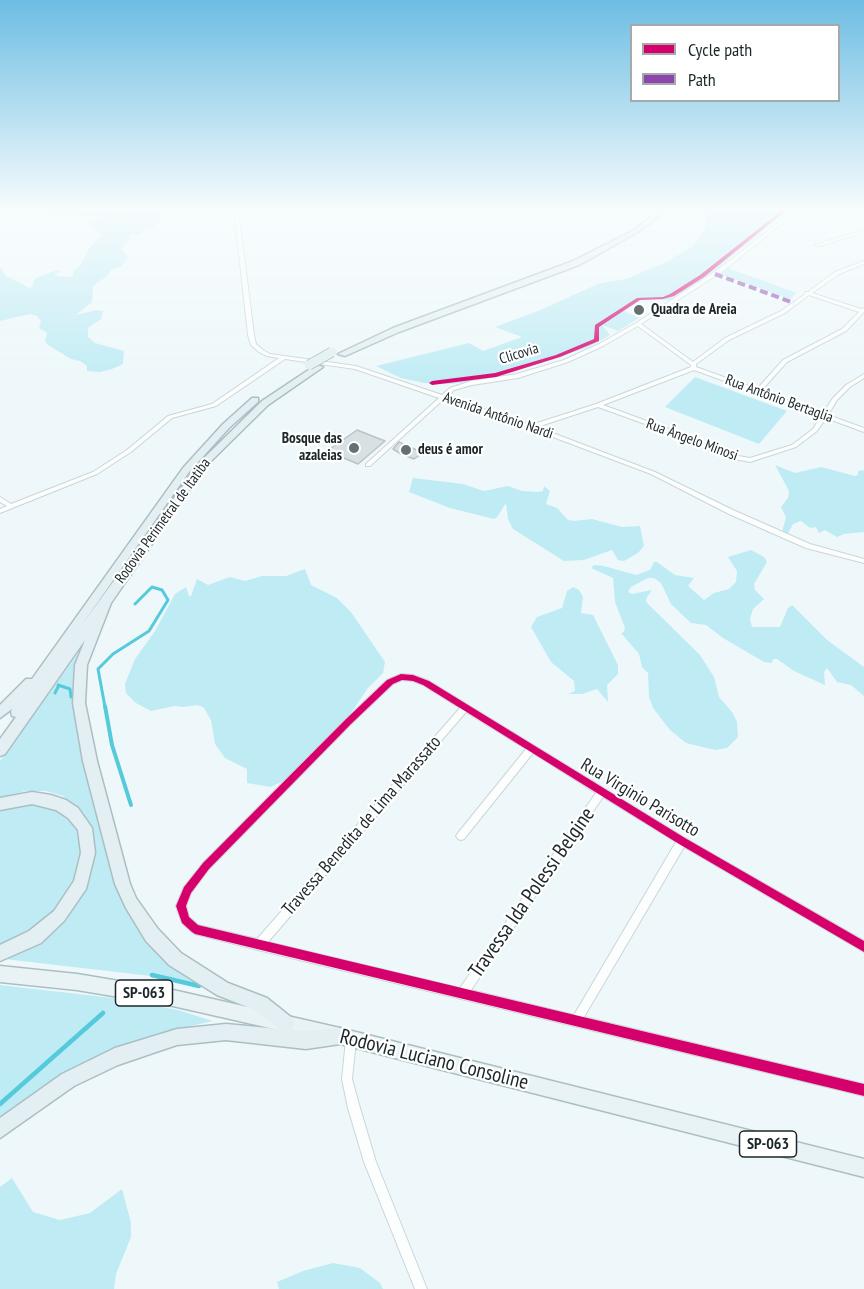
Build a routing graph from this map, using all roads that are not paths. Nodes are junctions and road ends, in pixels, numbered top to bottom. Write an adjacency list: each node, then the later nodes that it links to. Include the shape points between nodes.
1 (243, 268): 9 (street, Avenida Antônio Nardi, via 254,345)
2 (548, 268): 10 (highway, Rodovia Perimetral de Itatiba, bridge, via 370,333)
3 (562, 268): 10 (highway, Rodovia Perimetral de Itatiba, via 396,330)
4 (723, 268): 8 (street)
5 (849, 268): 6 (street)
6 (807, 293): 7 (street); 11 (street, via 783,312 727,339)
7 (863, 310): 13 (street, via 839,334 784,361)
8 (638, 324): 11 (street, Rua Antônio Bertaglia); 14 (street, via 566,361 518,376 461,385)
9 (284, 357): 14 (street, Avenida Antônio Nardi, via 356,368); 20 (street, via 224,400 170,417 112,463)
10 (314, 366): 25 (highway, Rodovia Perimetral de Itatiba, via 265,403 215,450); 26 (highway, Rodovia Perimetral de Itatiba, via 247,407 199,454)
11 (694, 366): 13 (street, Rua Antônio Bertaglia); 15 (street)
12 (864, 376): 16 (street, Rua Ângelo Minosi, via 848,386)
13 (758, 391): 16 (street, Rua Antônio Bertaglia)
14 (442, 397): 17 (street, Avenida Antônio Nardi); 19 (street)
15 (598, 405): 16 (street, Rua Ângelo Minosi, via 744,460 794,446 815,430); 17 (street)
16 (824, 415): 18 (street, Rua Antônio Bertaglia)
17 (531, 427): 24 (street, Avenida Antônio Nardi, via 653,473 808,546)
18 (864, 430)
19 (368, 465)
20 (53, 492): 22 (street, via 40,492); 23 (street)
21 (0, 499): 22 (street)
22 (8, 504): 23 (street)
23 (0, 509)
24 (864, 561)
25 (105, 603): 31 (highway, Rodovia Perimetral de Itatiba); 42 (highway, via 81,665 79,703 90,761 131,903 152,935 175,959 223,989 270,1009)
26 (44, 670): 28 (highway); 29 (highway, Rodovia Perimetral de Itatiba)
27 (465, 708): 30 (street, Rua Virginio Parisotto); 36 (street, Travessa Benedita de Lima Marassato); 36 (street, Rua Virginio Parisotto, via 413,678 401,677 390,682 214,858 187,890 181,906 185,920 195,929)
28 (0, 713)
29 (0, 736)
30 (531, 749): 32 (street, Rua Virginio Parisotto); 34 (street)
31 (0, 750)
32 (601, 792): 35 (street, Rua Virginio Parisotto); 40 (street, Travessa Ida Polessi Belgine)
33 (0, 804): 38 (highway, via 32,798 61,805 85,828 88,853 81,884 59,916 34,937)
34 (461, 836)
35 (682, 841): 37 (street, Rua Virginio Parisotto); 41 (street)
36 (258, 945): 40 (street)
37 (864, 947)
38 (0, 953)
39 (0, 974): 42 (main road, Rodovia Luciano Consoline / SP-063, via 131,990)
40 (463, 993): 41 (street)
41 (577, 1020): 44 (street)
42 (286, 1024): 43 (main road, Rodovia Luciano Consoline / SP-063)
43 (345, 1038): 45 (highway, via 306,1040 226,1032 177,1037 115,1057 68,1080); 46 (main road, Rodovia Luciano Consoline / SP-063); 47 (street, via 347,1079 370,1162)
44 (864, 1090)
45 (0, 1129)
46 (864, 1168)
47 (421, 1289)

